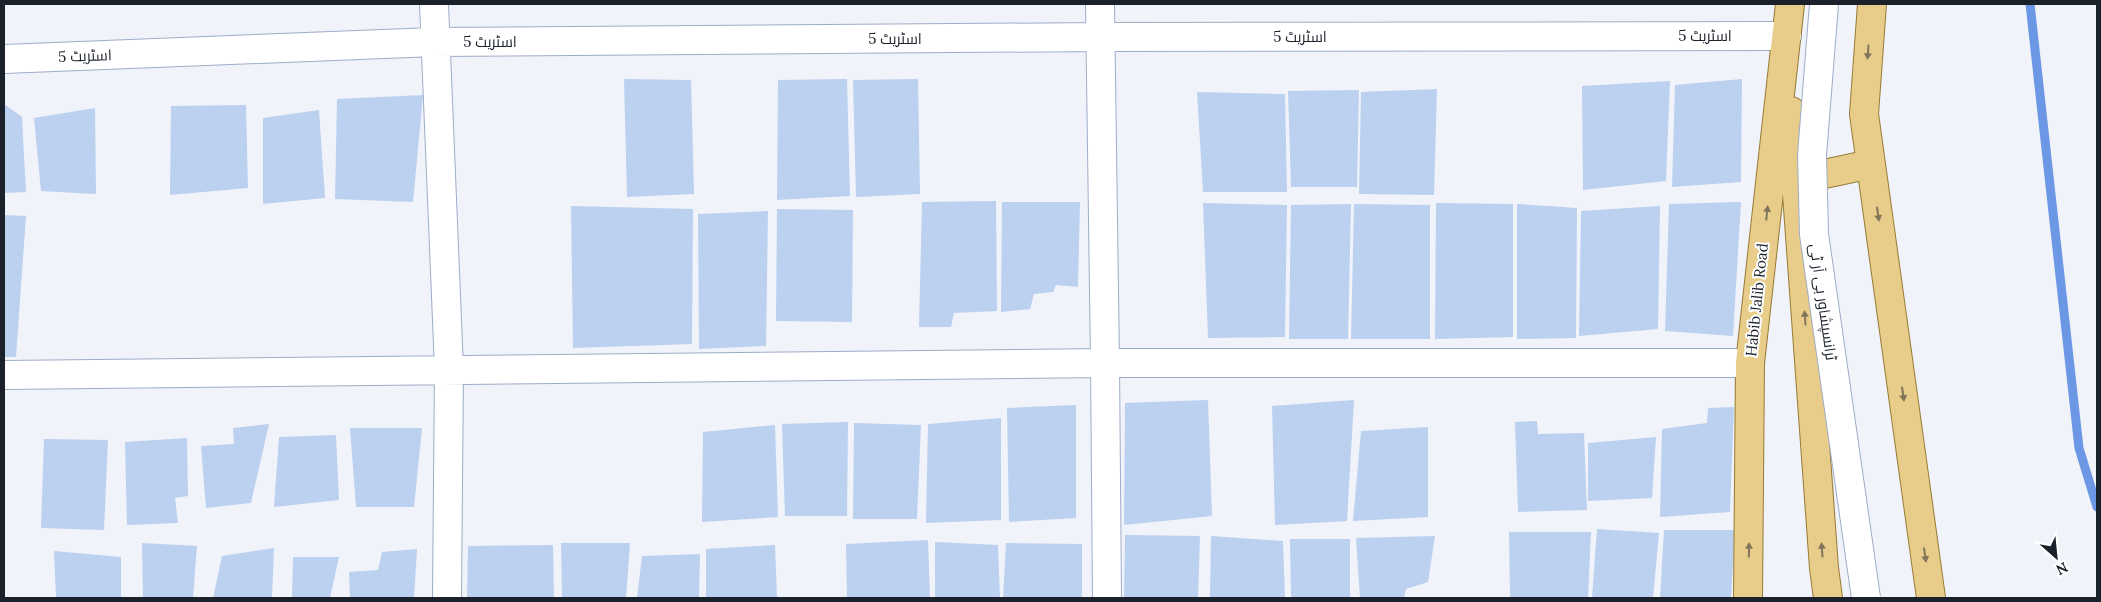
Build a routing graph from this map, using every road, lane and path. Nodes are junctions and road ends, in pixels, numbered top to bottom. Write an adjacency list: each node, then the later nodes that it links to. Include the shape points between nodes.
1 (434, 4): 8 (street)
2 (1100, 4): 7 (street)
3 (1790, 4): 6 (main road, Habib Jalib Road)
4 (1824, 4): 20 (street, ٹرانسپشاور بی آر ٹی, bridge, via 1812,155 1814,234)
5 (1872, 4): 10 (main road, one-way to 10, via 1864,114)
6 (1787, 36): 7 (street, اسٹریٹ 5); 11 (main road); 13 (main road, Habib Jalib Road, one-way to 6)
7 (1100, 38): 8 (street, اسٹریٹ 5); 12 (street)
8 (434, 42): 9 (street, اسٹریٹ 5); 14 (street)
9 (4, 60)
10 (1871, 164): 11 (main road); 21 (main road, one-way to 21)
11 (1796, 180): 19 (main road, one-way to 11)
12 (1105, 363): 13 (street); 14 (street); 17 (street)
13 (1750, 363): 18 (main road, Habib Jalib Road, one-way to 13)
14 (449, 369): 15 (street); 16 (street)
15 (4, 375)
16 (447, 598)
17 (1107, 598)
18 (1748, 598)
19 (1828, 598)
20 (1866, 598)
21 (1931, 598)

